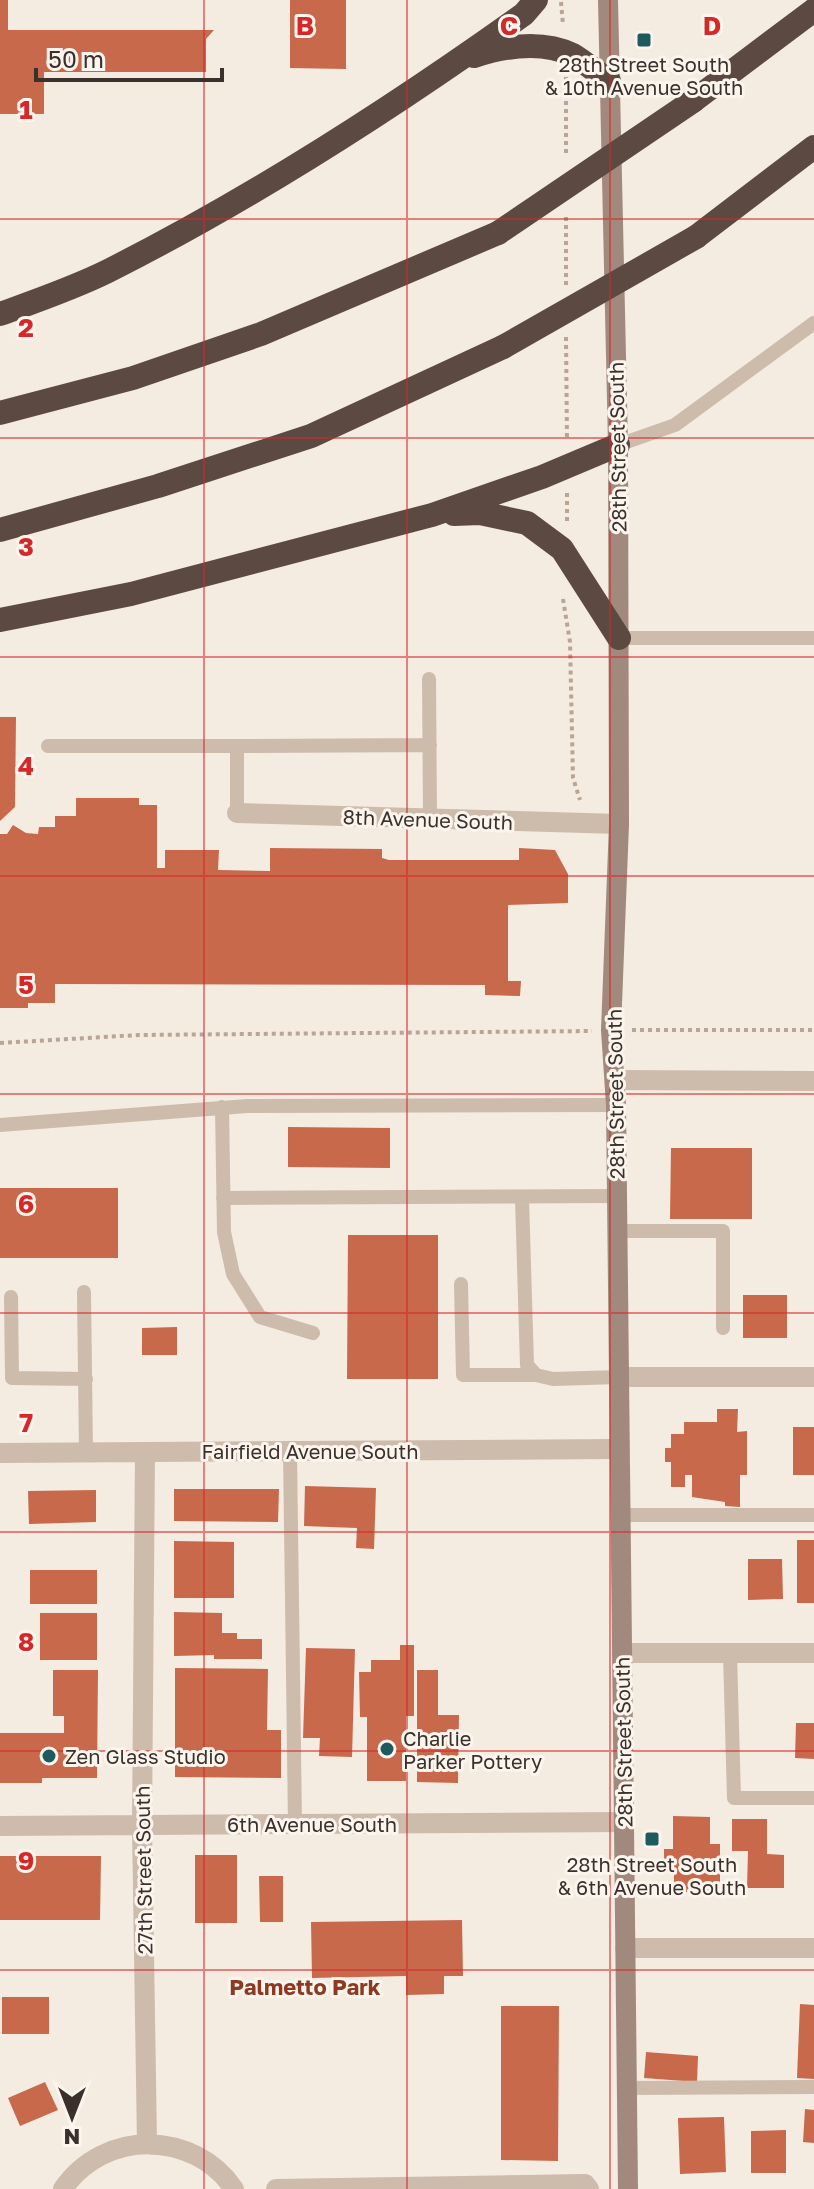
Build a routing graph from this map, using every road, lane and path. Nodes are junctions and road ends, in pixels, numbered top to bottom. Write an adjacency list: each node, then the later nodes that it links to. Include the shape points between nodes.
1 (536, 0): 6 (highway)
2 (561, 0): 5 (path)
3 (608, 0): 7 (street, 28th Street South)
4 (814, 10): 11 (highway, bridge, via 693,101 498,233 261,334 133,378)
5 (563, 28)
6 (456, 62): 7 (highway, via 537,45 573,55); 9 (highway, via 351,133 221,209 106,272)
7 (609, 81): 12 (street, 28th Street South)
8 (814, 147): 14 (highway, bridge, via 696,237 503,347 311,436)
9 (0, 314)
10 (814, 323): 12 (lane, via 675,425)
11 (0, 413)
12 (618, 445): 13 (highway); 17 (street, 28th Street South)
13 (432, 515): 16 (highway, via 131,594); 17 (highway, via 480,513 527,523 562,549)
14 (0, 530)
15 (560, 590): 25 (path, via 570,632 573,778 580,795)
16 (0, 620)
17 (619, 638): 18 (lane); 26 (street, 28th Street South)
18 (814, 638)
19 (429, 679): 20 (lane)
20 (430, 745): 22 (lane); 24 (lane)
21 (48, 746): 22 (lane)
22 (237, 746): 23 (lane)
23 (237, 813): 24 (street, 8th Avenue South)
24 (430, 818): 25 (street, 8th Avenue South)
25 (580, 823): 26 (street, 8th Avenue South)
26 (619, 824): 31 (street, 28th Street South, via 611,1030)
27 (636, 1030): 28 (path)
28 (814, 1030)
29 (584, 1031): 30 (path, via 139,1035)
30 (0, 1043)
31 (615, 1080): 32 (street); 33 (street, 28th Street South)
32 (814, 1081)
33 (616, 1105): 34 (lane); 36 (street, 28th Street South)
34 (222, 1107): 35 (lane); 37 (lane)
35 (0, 1125)
36 (617, 1196): 38 (lane); 39 (street, 28th Street South)
37 (223, 1198): 38 (lane); 44 (lane, via 233,1274 260,1317)
38 (522, 1198): 45 (lane, via 527,1365)
39 (617, 1231): 43 (lane, via 723,1231); 46 (street, 28th Street South)
40 (461, 1284): 45 (lane, via 463,1375)
41 (84, 1292): 48 (lane)
42 (11, 1297): 48 (lane, via 12,1378)
43 (723, 1328)
44 (313, 1333)
45 (536, 1375): 46 (lane)
46 (619, 1377): 47 (street); 49 (street, 28th Street South)
47 (814, 1377)
48 (86, 1379): 53 (lane)
49 (619, 1449): 50 (street, Fairfield Avenue South); 54 (street, 28th Street South)
50 (290, 1451): 51 (street, Fairfield Avenue South); 61 (lane)
51 (145, 1452): 53 (street, Fairfield Avenue South); 63 (street, 27th Street South)
52 (0, 1453): 53 (street, Fairfield Avenue South)
53 (86, 1453)
54 (620, 1515): 55 (lane); 56 (street, 28th Street South)
55 (814, 1515)
56 (622, 1653): 57 (street); 60 (street, 28th Street South)
57 (730, 1653): 58 (street); 59 (lane, via 734,1798)
58 (814, 1653)
59 (814, 1798)
60 (624, 1822): 61 (street, 6th Avenue South); 64 (street, 28th Street South)
61 (295, 1824): 63 (street, 6th Avenue South)
62 (0, 1826): 63 (street, 6th Avenue South)
63 (142, 1826): 68 (street, 27th Street South)
64 (625, 1948): 65 (street); 67 (street, 28th Street South)
65 (814, 1948)
66 (814, 2087): 67 (lane)
67 (627, 2088): 74 (street, 28th Street South)
68 (147, 2143): 70 (street, via 119,2147 93,2159); 71 (street, via 204,2158)
69 (484, 2188): 72 (street); 73 (street, via 585,2184)
70 (63, 2189)
71 (234, 2189)
72 (276, 2189)
73 (589, 2189)
74 (628, 2189)

